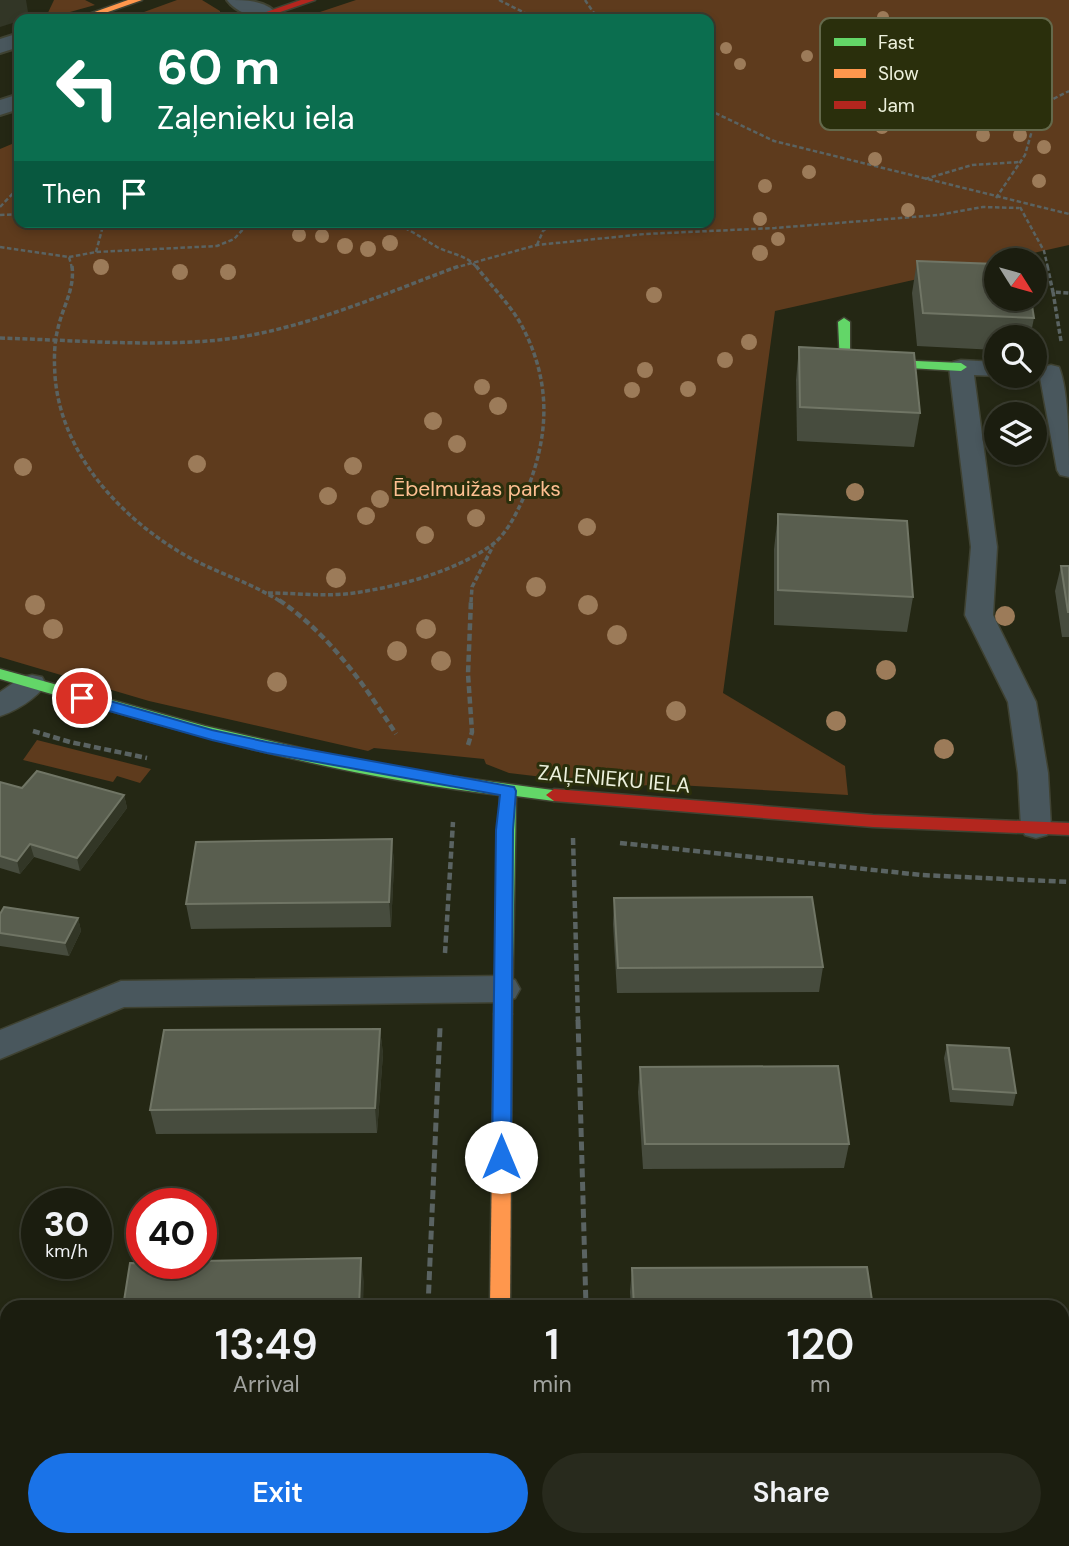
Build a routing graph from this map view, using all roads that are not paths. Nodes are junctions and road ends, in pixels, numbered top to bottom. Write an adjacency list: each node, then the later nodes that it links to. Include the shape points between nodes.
1 (137, 0): 4 (street)
2 (238, 0): 5 (street)
3 (310, 0): 6 (street)
4 (95, 14)
5 (254, 14)
6 (267, 14)
7 (844, 322): 8 (street, via 844,361)
8 (961, 367): 9 (lane); 16 (lane, via 984,547 979,615 1022,702)
9 (984, 368)
10 (1051, 372): 11 (lane)
11 (1069, 470)
12 (0, 674): 13 (street, ZAĻENIEKU IELA)
13 (32, 684): 14 (lane); 15 (street, ZAĻENIEKU IELA, via 212,735)
14 (0, 706)
15 (508, 791): 16 (street, ZAĻENIEKU IELA, via 873,821); 18 (street)
16 (1036, 827): 17 (street, ZAĻENIEKU IELA)
17 (1069, 829)
18 (503, 989): 19 (lane, via 121,994); 20 (street)
19 (0, 1045)
20 (500, 1300)

